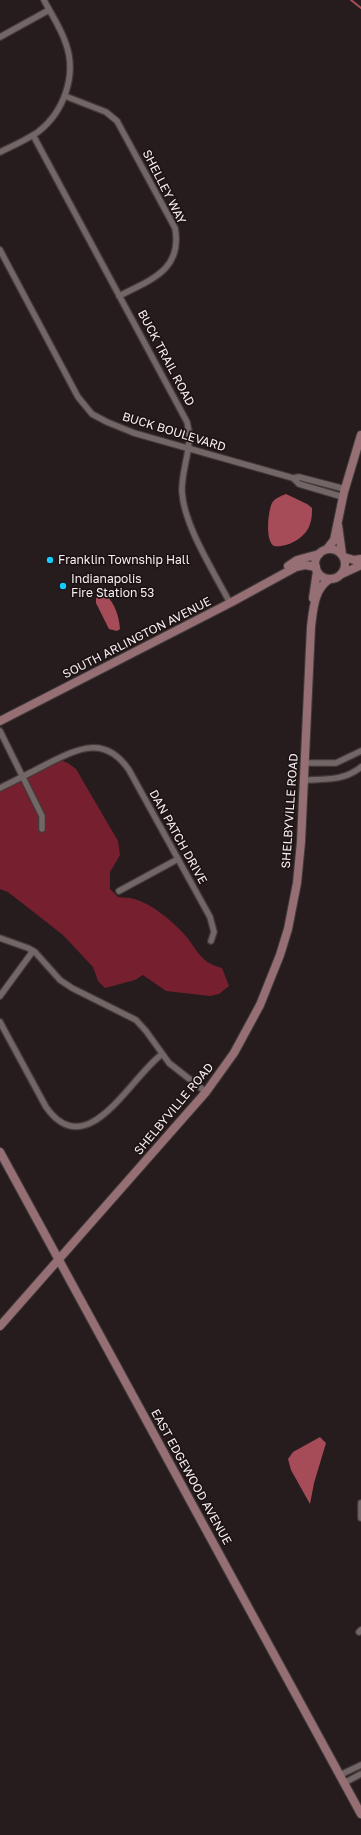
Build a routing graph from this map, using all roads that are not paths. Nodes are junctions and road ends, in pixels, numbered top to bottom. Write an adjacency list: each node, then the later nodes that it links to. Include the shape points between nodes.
1 (44, 0): 2 (street)
2 (49, 10): 3 (street); 4 (street, via 63,36 69,57 69,80)
3 (0, 37)
4 (65, 96): 5 (street, via 54,115); 8 (street, SHELLEY WAY, via 106,112 117,121 174,228 176,250 168,265 158,275)
5 (33, 135): 6 (street); 8 (street, BUCK TRAIL ROAD)
6 (0, 152)
7 (0, 250): 10 (street, BUCK BOULEVARD, via 78,397 92,414 134,433)
8 (119, 296): 10 (street, BUCK TRAIL ROAD, via 187,422)
9 (361, 435): 11 (main road)
10 (189, 450): 11 (street, BUCK BOULEVARD, via 293,478 299,477); 22 (street, BUCK TRAIL ROAD, via 182,483 186,514)
11 (344, 493): 12 (main road)
12 (338, 524): 13 (main road, via 333,543); 15 (main road)
13 (327, 549): 14 (main road); 15 (main road, via 335,550)
14 (319, 554): 18 (main road); 19 (main road, SOUTH ARLINGTON AVENUE, via 294,562)
15 (343, 556): 16 (main road, via 352,560); 20 (main road, via 346,565)
16 (361, 559)
17 (361, 565): 20 (main road)
18 (316, 569): 19 (main road, SOUTH ARLINGTON AVENUE, via 300,566); 21 (main road, via 322,577); 23 (main road)
19 (283, 574): 22 (main road, SOUTH ARLINGTON AVENUE)
20 (342, 574): 21 (main road)
21 (330, 579): 23 (main road, via 322,585)
22 (230, 604): 24 (main road, SOUTH ARLINGTON AVENUE)
23 (314, 606): 27 (main road, SHELBYVILLE ROAD)
24 (0, 721)
25 (0, 731): 29 (street)
26 (361, 751): 27 (street, via 336,763)
27 (305, 763): 30 (main road, SHELBYVILLE ROAD)
28 (361, 767): 30 (street, via 341,778)
29 (23, 776): 31 (street); 32 (street, via 42,816); 33 (street, DAN PATCH DRIVE, via 76,749 94,747 108,751 121,760 129,770)
30 (304, 780): 41 (main road, SHELBYVILLE ROAD, via 297,883 280,955 268,988 248,1029)
31 (0, 788)
32 (42, 829)
33 (178, 859): 34 (street); 36 (street, DAN PATCH DRIVE, via 212,923 214,932)
34 (119, 891)
35 (0, 938): 37 (street)
36 (211, 941)
37 (33, 951): 38 (street); 40 (street, via 54,974 72,988 136,1020)
38 (0, 996)
39 (0, 1022): 40 (street, via 46,1107 56,1119 69,1125 84,1126 100,1118)
40 (161, 1055): 41 (street)
41 (206, 1092): 43 (main road, SHELBYVILLE ROAD)
42 (0, 1152): 43 (main road, EAST EDGEWOOD AVENUE)
43 (59, 1259): 44 (main road, SHELBYVILLE ROAD); 49 (main road, EAST EDGEWOOD AVENUE)
44 (0, 1326)
45 (361, 1502): 46 (street)
46 (361, 1518)
47 (361, 1765): 49 (street)
48 (361, 1774): 50 (street)
49 (340, 1775): 50 (main road, EAST EDGEWOOD AVENUE)
50 (344, 1783): 51 (main road, EAST EDGEWOOD AVENUE)
51 (361, 1814)

